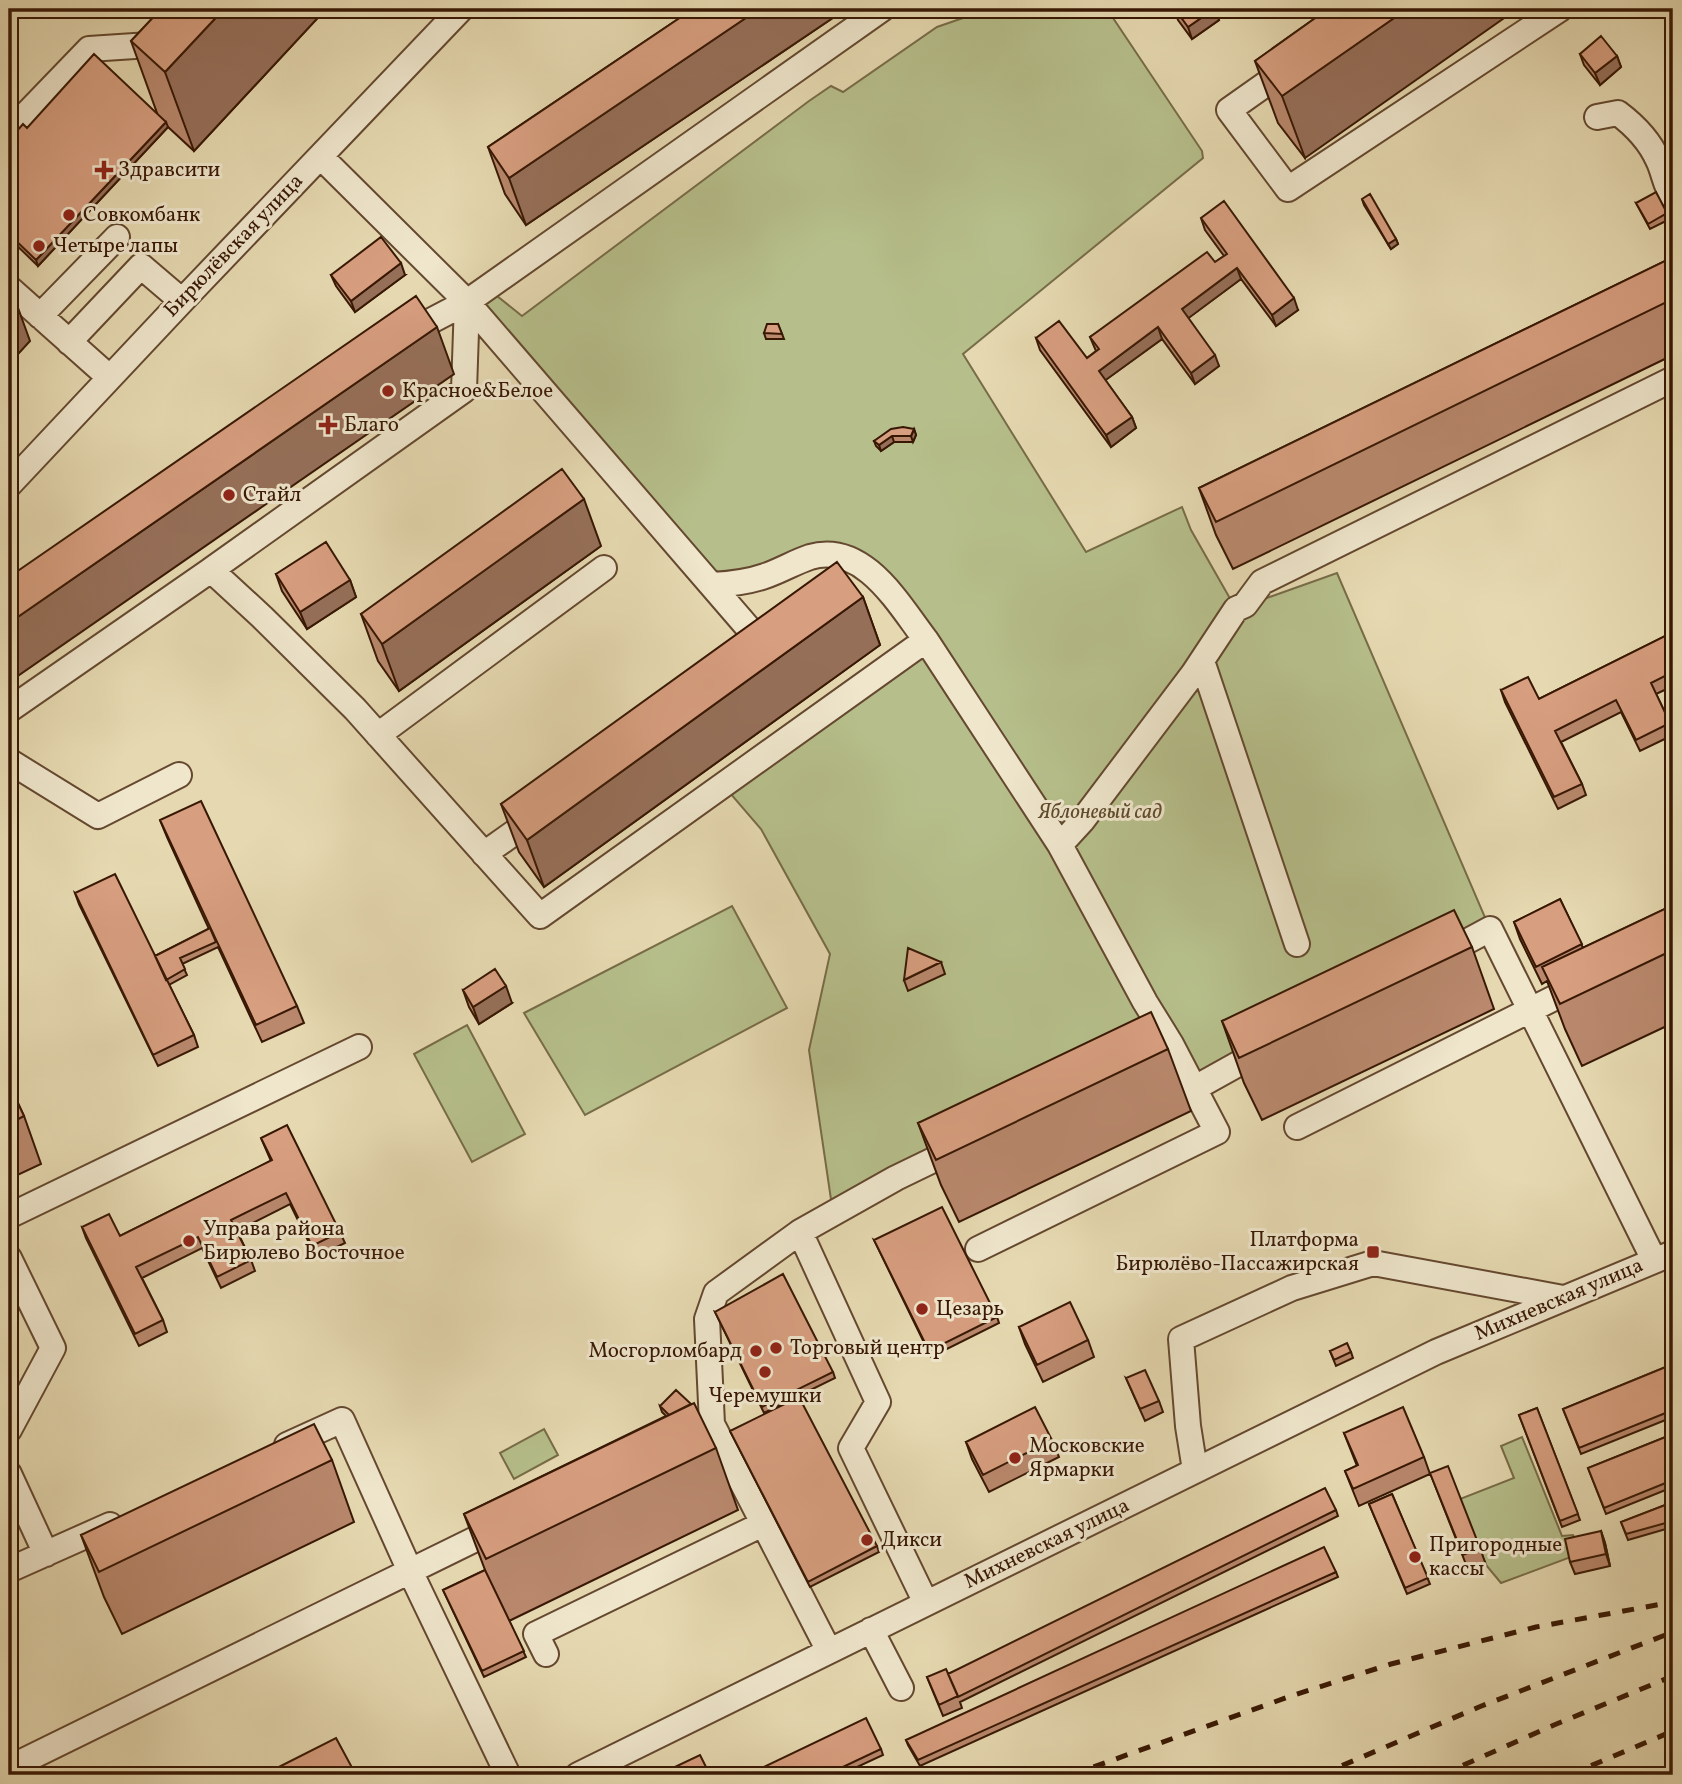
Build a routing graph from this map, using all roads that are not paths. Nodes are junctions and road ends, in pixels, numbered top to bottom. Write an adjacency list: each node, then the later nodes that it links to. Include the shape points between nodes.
1 (461, 9): 8 (street, Бирюлёвская улица)
2 (883, 9): 13 (street)
3 (1560, 9): 5 (street, via 1289,189 1229,110)
4 (191, 42): 7 (street, via 89,49)
5 (1307, 55)
6 (1597, 117): 9 (street, via 1618,113 1634,124 1658,158)
7 (9, 132)
8 (321, 157): 12 (street, Бирюлёвская улица); 13 (street)
9 (1673, 197)
10 (117, 237): 14 (street)
11 (9, 288): 14 (street)
12 (181, 300): 15 (street, via 141,265); 17 (street, Бирюлёвская улица)
13 (467, 302): 16 (street, via 411,330); 21 (street, via 464,390); 22 (street)
14 (40, 316): 15 (street)
15 (69, 342): 17 (street)
16 (384, 350)
17 (109, 377): 19 (street, Бирюлёвская улица)
18 (1673, 379): 24 (street, via 1262,582 1245,605 1236,609)
19 (9, 485)
20 (604, 568): 27 (street)
21 (211, 570): 26 (street); 27 (street)
22 (712, 585): 23 (street, via 764,577 813,556 844,556 884,585); 25 (street, via 769,652)
23 (926, 640): 31 (street); 32 (street, via 540,916)
24 (1202, 661): 31 (street); 33 (street)
25 (746, 668)
26 (9, 710)
27 (378, 735): 32 (street)
28 (9, 761): 29 (street, via 98,816)
29 (179, 775)
30 (552, 805): 32 (street)
31 (1060, 845): 38 (street)
32 (484, 854)
33 (1297, 943)
34 (1416, 969): 36 (street, via 1490,929)
35 (1602, 975): 36 (street)
36 (1531, 1010): 42 (street); 47 (street)
37 (1288, 1037): 41 (street)
38 (1171, 1044): 40 (street); 41 (street)
39 (359, 1047): 44 (street)
40 (1134, 1062)
41 (1195, 1088): 46 (street, via 1217,1132)
42 (1297, 1127)
43 (983, 1136): 45 (street)
44 (9, 1216)
45 (800, 1232): 50 (street, via 716,1293 707,1319); 62 (street, via 878,1402 851,1448)
46 (978, 1249)
47 (1664, 1257): 49 (street, Михневская улица)
48 (9, 1258): 51 (street, via 53,1348)
49 (1563, 1298): 54 (street, Михневская улица, via 1436,1352); 54 (street, via 1373,1263 1292,1288 1181,1339)
50 (712, 1424): 53 (street); 58 (street)
51 (9, 1430)
52 (266, 1454): 61 (street, via 342,1420)
53 (652, 1454)
54 (1195, 1470): 62 (street, Михневская улица)
55 (9, 1474): 59 (street)
56 (531, 1512): 61 (street)
57 (127, 1517): 59 (street)
58 (763, 1524): 64 (street); 65 (street, via 536,1634)
59 (46, 1554): 60 (street)
60 (9, 1570)
61 (410, 1571): 67 (street); 68 (street)
62 (926, 1604): 63 (street, Михневская улица)
63 (871, 1630): 64 (street, Михневская улица); 66 (street)
64 (829, 1651): 69 (street, Михневская улица)
65 (546, 1654)
66 (901, 1689)
67 (9, 1768)
68 (508, 1775)
69 (578, 1775)

